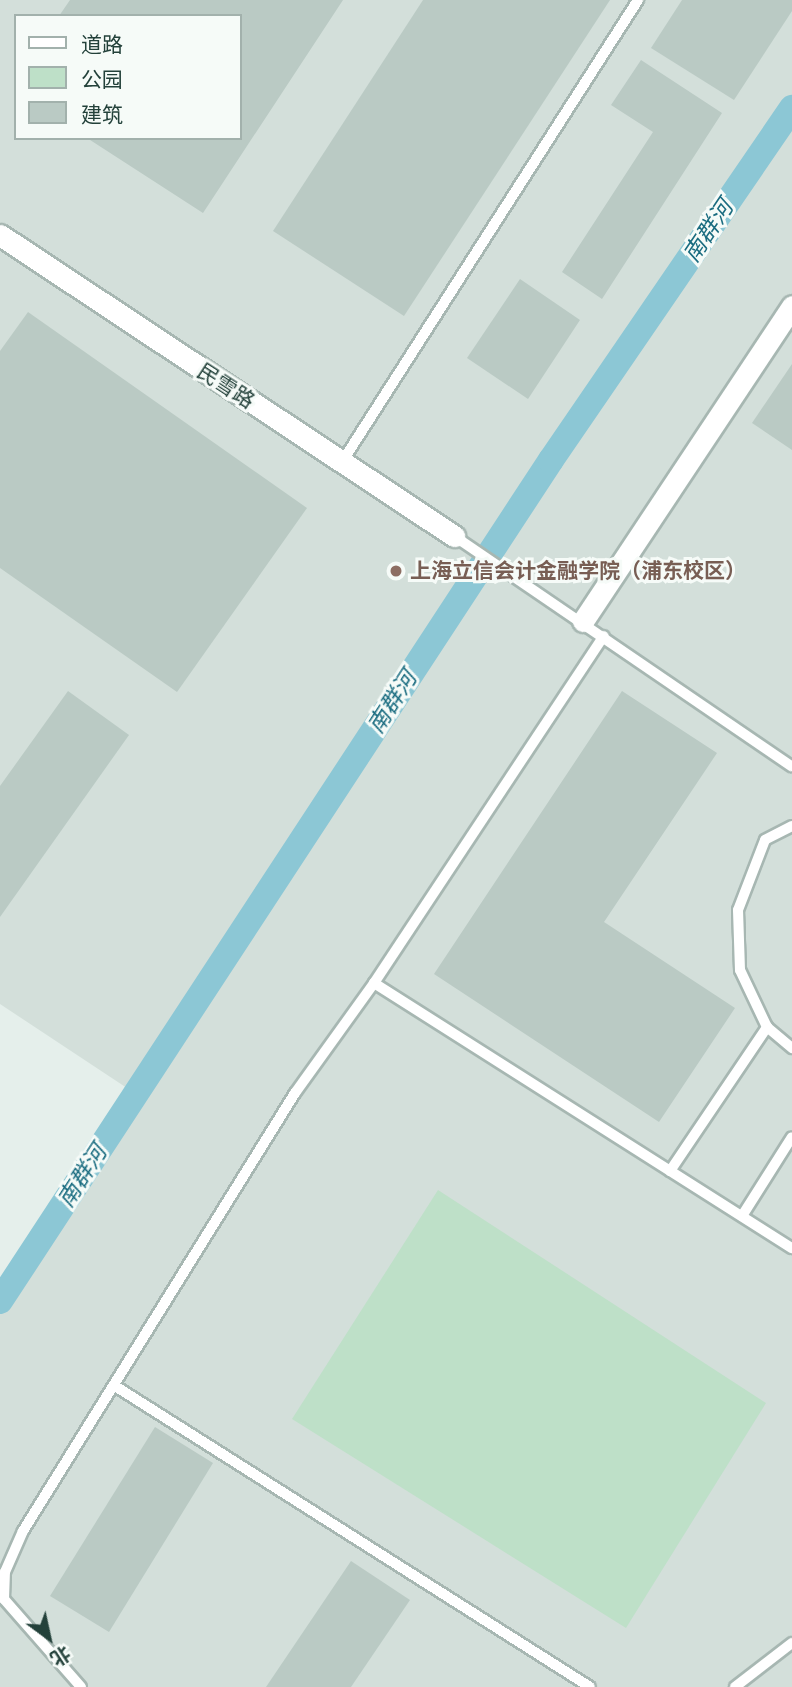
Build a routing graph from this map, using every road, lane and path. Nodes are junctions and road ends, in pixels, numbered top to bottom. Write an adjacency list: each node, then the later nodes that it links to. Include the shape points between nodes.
1 (638, 0): 4 (lane)
2 (0, 235): 4 (street, 民雪路)
3 (792, 306): 6 (street)
4 (342, 462): 5 (street, 民雪路)
5 (453, 536): 6 (lane)
6 (583, 621): 7 (lane)
7 (604, 636): 8 (lane); 10 (lane)
8 (792, 767)
9 (792, 826): 11 (lane, via 765,840 738,910 740,970)
10 (374, 983): 14 (lane); 17 (lane, via 295,1093)
11 (766, 1027): 12 (lane); 14 (lane)
12 (792, 1048)
13 (792, 1137): 15 (lane)
14 (670, 1171): 15 (lane)
15 (742, 1216): 16 (lane)
16 (792, 1248)
17 (115, 1386): 19 (lane, via 23,1531 5,1572 4,1599); 20 (lane)
18 (792, 1643): 21 (lane)
19 (81, 1687)
20 (590, 1687)
21 (735, 1687)

